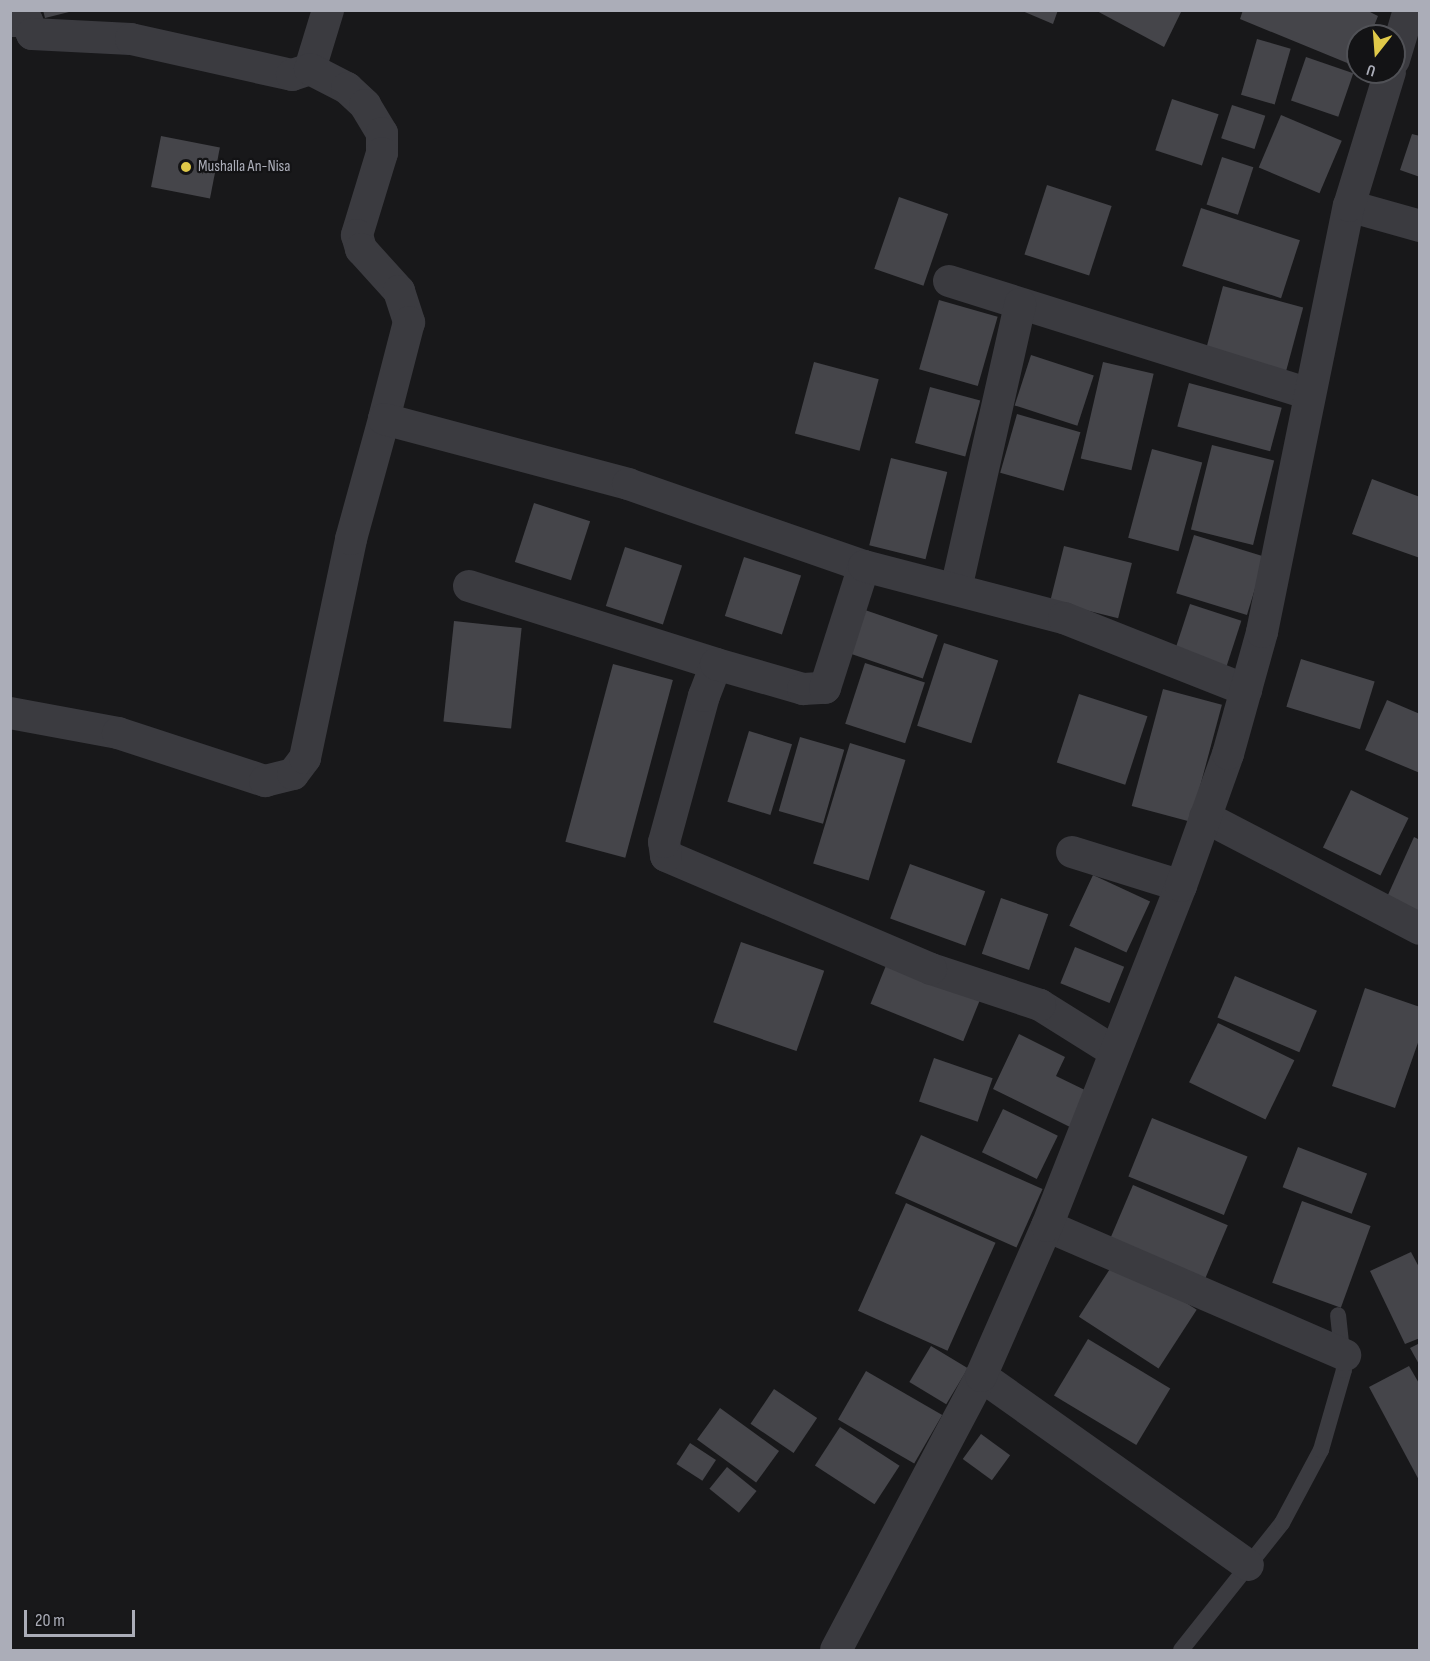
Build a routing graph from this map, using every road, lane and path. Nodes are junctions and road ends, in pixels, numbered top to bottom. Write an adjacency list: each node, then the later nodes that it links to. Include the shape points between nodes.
1 (328, 10): 3 (street)
2 (10, 21): 3 (street, via 27,21 32,34 131,39 268,72 292,75)
3 (310, 69): 10 (street, via 347,88 365,105 382,133 382,153 357,235 361,249 399,291 409,322)
4 (1386, 84): 5 (street)
5 (1349, 206): 6 (street); 9 (street)
6 (1419, 226)
7 (949, 281): 8 (street)
8 (1020, 304): 9 (street); 13 (street)
9 (1309, 394): 15 (street)
10 (384, 419): 11 (street, via 628,484); 16 (street, via 351,538 305,758 293,774 266,781 118,733)
11 (864, 566): 13 (street); 14 (street, via 825,688 803,688)
12 (469, 586): 14 (street)
13 (956, 589): 15 (street, via 1064,618)
14 (716, 664): 21 (street, via 664,842 666,856 931,969 1040,1005)
15 (1246, 690): 17 (street)
16 (10, 713)
17 (1205, 817): 19 (street); 20 (street)
18 (1072, 852): 19 (street)
19 (1181, 886): 21 (street)
20 (1419, 929)
21 (1115, 1052): 22 (street)
22 (1047, 1226): 24 (street); 25 (street)
23 (1338, 1315): 24 (lane)
24 (1346, 1355): 26 (lane, via 1340,1394 1321,1450 1282,1523)
25 (981, 1377): 26 (street); 27 (street)
26 (1248, 1565): 28 (lane)
27 (836, 1650)
28 (1181, 1650)

